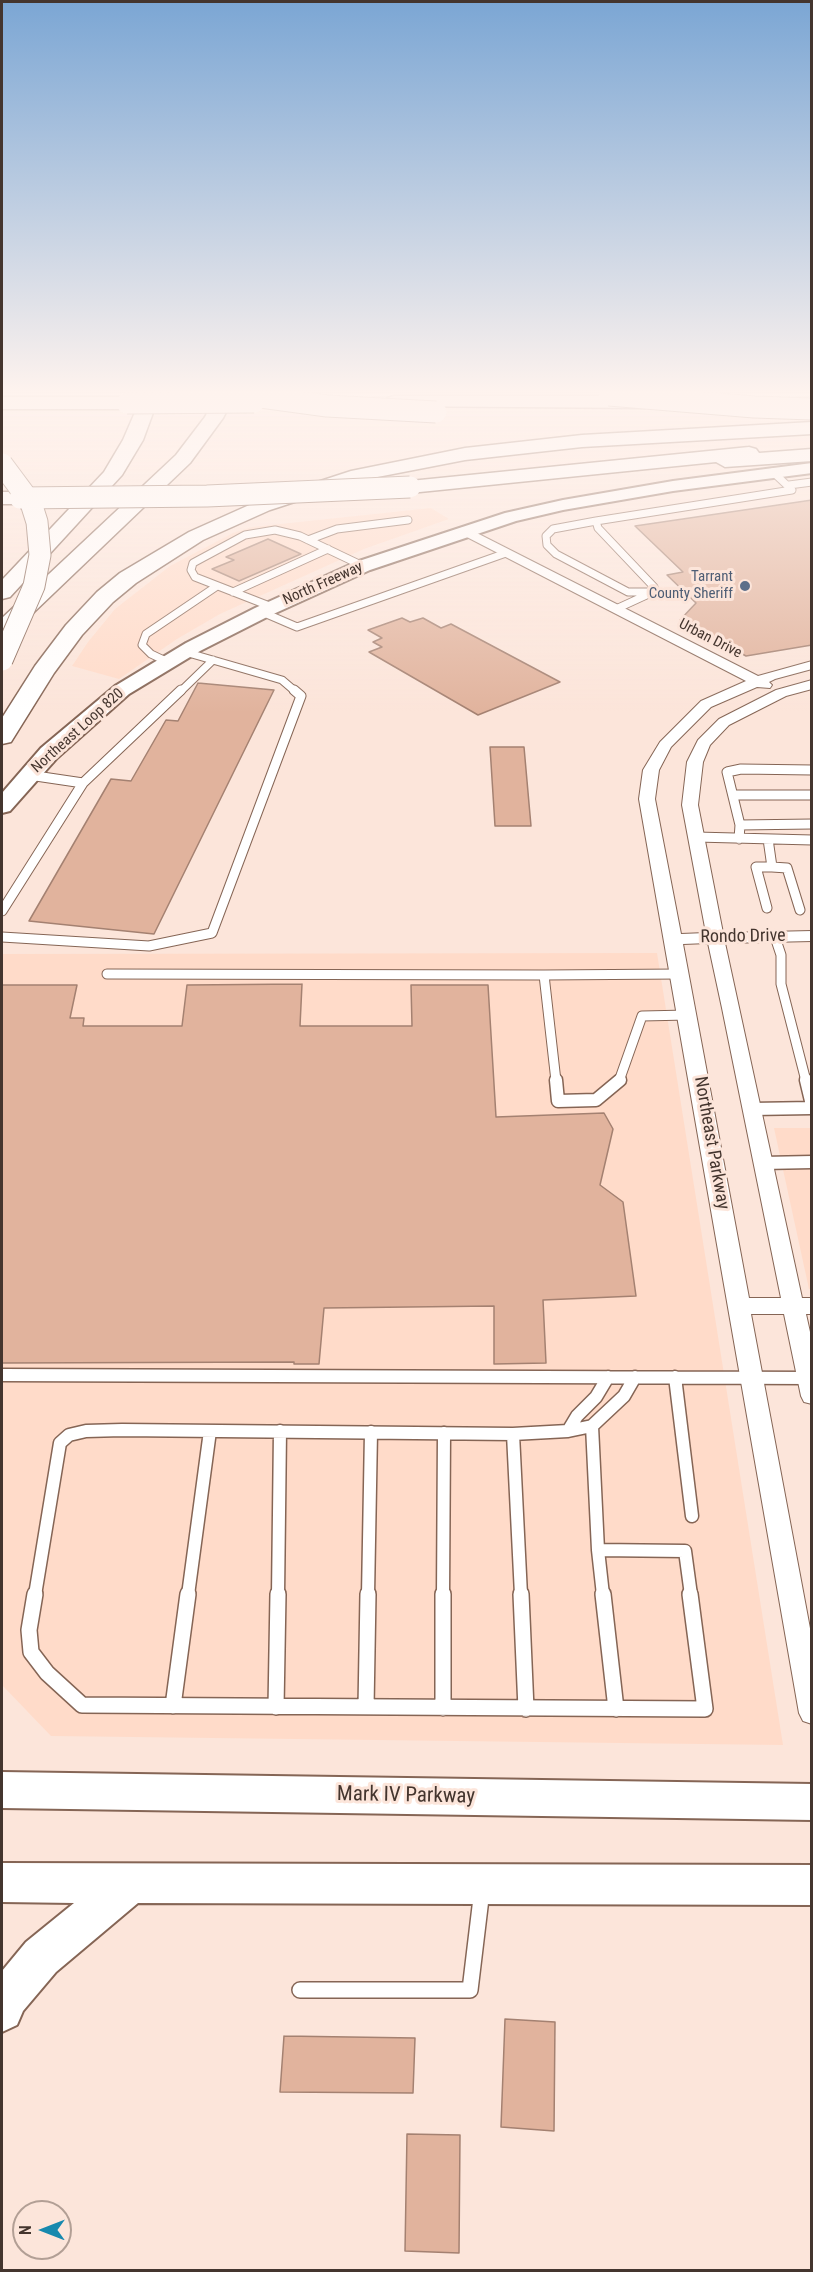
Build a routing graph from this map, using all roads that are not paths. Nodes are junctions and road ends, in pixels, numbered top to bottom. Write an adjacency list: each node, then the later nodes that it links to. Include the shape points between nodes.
1 (29, 501): 22 (highway, bridge, via 38,522 40,555 34,586)
2 (88, 501): 15 (highway)
3 (139, 501): 20 (highway)
4 (278, 501): 28 (highway, via 176,547 105,597 43,671)
5 (586, 501): 9 (main road, North Freeway)
6 (720, 501): 8 (lane)
7 (408, 520): 10 (lane, via 337,529)
8 (596, 520): 17 (lane, via 598,528 654,587); 17 (lane, via 553,529 546,536 547,545 556,554 628,592)
9 (465, 531): 12 (street, Urban Drive); 13 (main road, North Freeway)
10 (308, 540): 11 (lane); 14 (lane, via 286,532 261,531 245,535 193,563 195,577)
11 (328, 549): 13 (lane); 16 (lane)
12 (506, 553): 18 (street, Urban Drive); 19 (lane, via 297,627)
13 (363, 566): 19 (main road, North Freeway)
14 (217, 586): 16 (lane); 21 (lane, via 146,634 142,645 151,654)
15 (2, 592)
16 (233, 592): 19 (lane)
17 (653, 592): 18 (lane)
18 (616, 609): 25 (street, Urban Drive)
19 (267, 610): 21 (main road, North Freeway)
20 (4, 629)
21 (182, 654): 23 (lane); 30 (main road, Northeast Loop 820, via 122,690)
22 (2, 660)
23 (213, 660): 31 (lane); 46 (lane, via 282,680 301,696 212,933 149,946)
24 (812, 664): 25 (street, Northeast Parkway)
25 (757, 681): 27 (street, Urban Drive); 48 (street, Northeast Parkway, via 706,704 665,745 651,770 647,799)
26 (812, 684): 27 (street)
27 (781, 693): 37 (street, via 724,722 703,743 695,762 690,805)
28 (2, 737)
29 (812, 770): 32 (lane, via 728,772)
30 (29, 775): 31 (lane); 34 (main road, Northeast Loop 820)
31 (83, 783): 44 (lane)
32 (733, 795): 33 (lane); 36 (lane)
33 (812, 795)
34 (2, 806)
35 (812, 824): 36 (lane)
36 (740, 825): 38 (lane)
37 (696, 837): 38 (lane); 49 (street)
38 (739, 838): 39 (lane)
39 (768, 839): 40 (lane); 41 (lane)
40 (812, 840)
41 (772, 867): 42 (lane, via 756,867); 43 (lane, via 787,868)
42 (767, 908)
43 (800, 910)
44 (2, 911)
45 (812, 936): 47 (street, Rondo Drive)
46 (2, 937)
47 (776, 937): 49 (street, Rondo Drive); 54 (lane, via 781,955 781,984)
48 (674, 939): 49 (street, Rondo Drive); 51 (street, Northeast Parkway)
49 (715, 939): 55 (street)
50 (107, 974): 52 (lane)
51 (680, 974): 52 (lane); 53 (street, Northeast Parkway)
52 (544, 975): 53 (lane, via 558,1101 596,1100 620,1080 642,1016)
53 (688, 1015): 58 (street, Northeast Parkway)
54 (812, 1106): 55 (lane)
55 (752, 1109): 57 (street)
56 (812, 1162): 57 (lane)
57 (763, 1163): 59 (street)
58 (740, 1306): 59 (street); 64 (street, Northeast Parkway)
59 (802, 1306): 65 (street)
60 (2, 1375): 61 (lane)
61 (608, 1377): 62 (lane); 69 (lane)
62 (635, 1377): 63 (lane); 66 (lane, via 624,1395)
63 (675, 1377): 64 (lane); 73 (lane)
64 (752, 1377): 65 (lane); 81 (street, Northeast Parkway)
65 (810, 1384)
66 (592, 1426): 69 (lane); 74 (lane)
67 (210, 1431): 68 (lane); 75 (lane); 75 (lane, via 86,1431 69,1435 60,1443 29,1630 30,1652 82,1705)
68 (280, 1431): 70 (lane); 76 (lane)
69 (568, 1431): 72 (lane)
70 (371, 1432): 71 (lane); 77 (lane)
71 (444, 1433): 72 (lane); 78 (lane)
72 (513, 1434): 79 (lane)
73 (692, 1516)
74 (598, 1550): 80 (lane); 80 (lane, via 685,1551 705,1709)
75 (173, 1706): 76 (lane)
76 (276, 1707): 77 (lane)
77 (366, 1707): 78 (lane)
78 (443, 1708): 79 (lane)
79 (526, 1709): 80 (lane)
80 (616, 1709)
81 (812, 1713)
82 (10, 1784): 83 (main road, Mark IV Parkway)
83 (812, 1802)
84 (2, 1882): 85 (main road)
85 (129, 1884): 86 (main road); 89 (main road, via 41,1957)
86 (483, 1884): 87 (main road); 88 (lane, via 470,1990)
87 (812, 1885)
88 (300, 1990)
89 (2, 2010)

